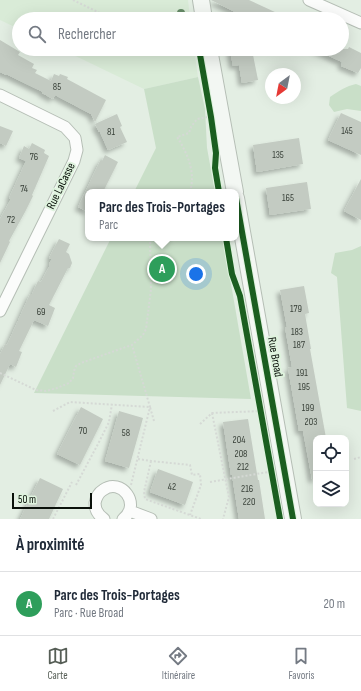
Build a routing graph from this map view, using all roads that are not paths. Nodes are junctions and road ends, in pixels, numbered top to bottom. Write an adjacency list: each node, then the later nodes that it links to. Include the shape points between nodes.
1 (200, 0): 3 (street)
2 (309, 0): 4 (street)
3 (203, 12)
4 (336, 12)
5 (349, 18): 6 (street)
6 (361, 23)
7 (210, 56): 9 (street)
8 (0, 95): 11 (street, Rue LaCasse, via 64,127 75,138 76,150 74,161)
9 (234, 189)
10 (239, 221): 15 (street, Rue Broad, via 264,411)
11 (0, 311)
12 (126, 515): 13 (street, via 131,505 128,494 112,486 101,491 96,501 97,512); 14 (street)
13 (104, 519)
14 (151, 519)
15 (293, 519)

